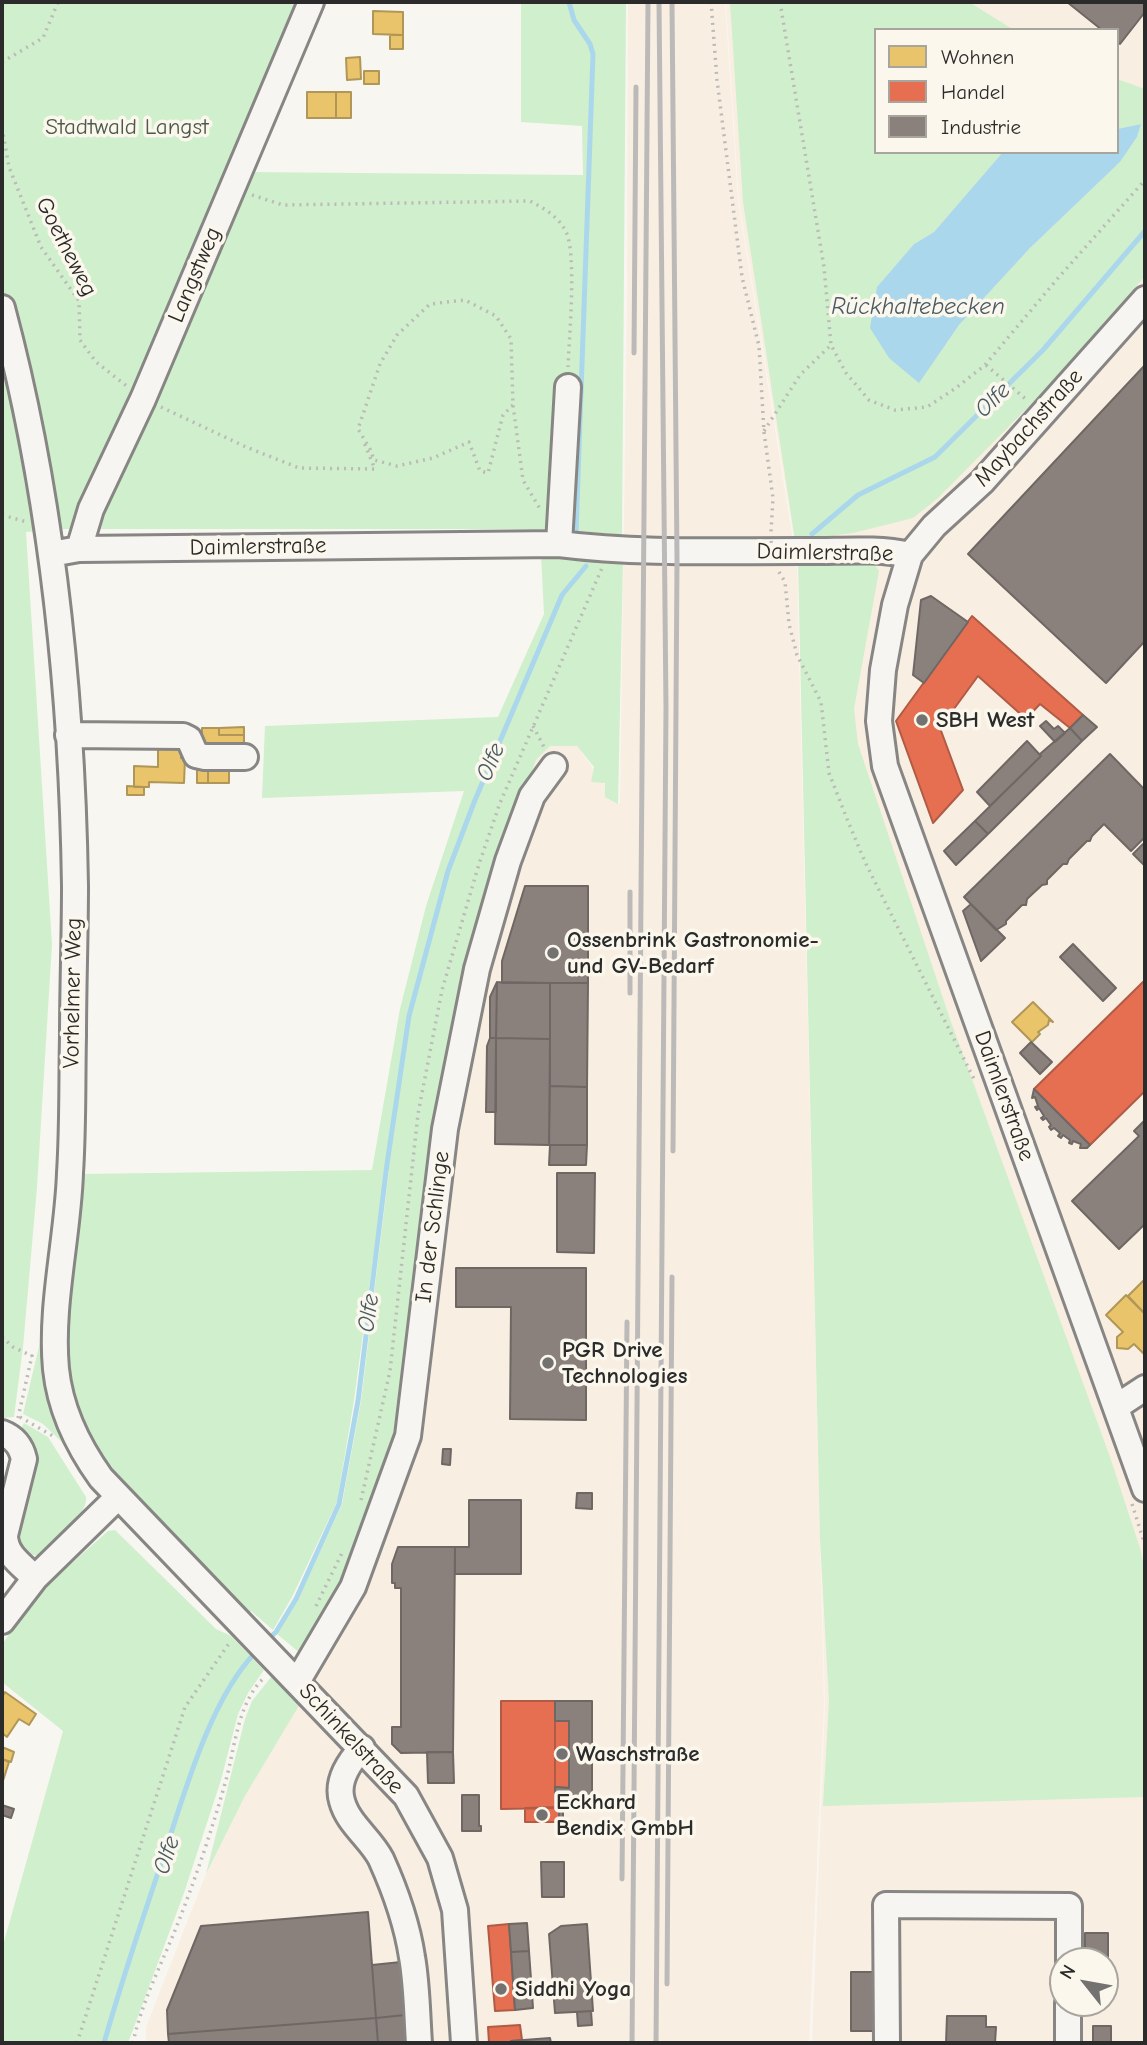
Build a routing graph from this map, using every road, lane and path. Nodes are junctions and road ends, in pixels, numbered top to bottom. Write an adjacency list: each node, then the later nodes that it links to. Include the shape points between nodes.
1 (58, 2): 5 (path, via 43,38)
2 (311, 2): 8 (street, Langstweg)
3 (712, 2): 18 (path, via 742,277 759,346)
4 (780, 2): 11 (path, via 824,267)
5 (2, 62)
6 (2, 128): 15 (path, Goetheweg, via 9,167 41,247 79,300 80,340 96,362)
7 (1145, 180): 12 (path)
8 (232, 185): 13 (path, via 283,205 530,201 553,213 567,234 571,260); 15 (street, Langstweg)
9 (1145, 299): 24 (street, Maybachstraße, via 982,482)
10 (2, 308): 23 (street, Vorhelmer Weg, via 20,377)
11 (831, 345): 12 (path, via 846,373 869,400 895,410 927,407); 18 (path, via 800,375)
12 (985, 365): 14 (path)
13 (568, 387): 21 (street)
14 (1018, 392)
15 (143, 399): 17 (path, Goetheweg, via 299,468 375,469); 22 (street, Langstweg, via 91,509)
16 (513, 405): 17 (path, via 503,415 488,473 480,471 469,442 433,458 397,466 374,460); 17 (path, via 511,339 496,316 465,300 430,304 397,335 380,364); 21 (path, via 523,480)
17 (358, 429)
18 (764, 432): 29 (path, bridge, via 776,569 785,582 797,655 821,702 829,773 865,862 979,1090)
19 (2, 515): 20 (path)
20 (30, 524)
21 (559, 532): 22 (street, Daimlerstraße); 24 (street, Daimlerstraße, via 610,551 870,549)
22 (79, 549): 23 (street, Daimlerstraße)
23 (51, 554): 26 (street, Vorhelmer Weg)
24 (910, 555): 29 (street, Daimlerstraße, via 883,670 879,721 885,766)
25 (533, 726): 28 (path)
26 (68, 735): 27 (street, via 183,736 190,739 196,755); 37 (street, Vorhelmer Weg, via 75,887 71,1174 55,1335 56,1371 74,1432 94,1469)
27 (246, 757)
28 (554, 766): 41 (street, In der Schlinge, via 532,796 477,969 445,1129 408,1436 353,1587)
29 (1006, 1100): 34 (street, Daimlerstraße)
30 (2, 1337): 32 (path)
31 (34, 1344): 32 (path)
32 (32, 1357): 35 (path)
33 (1145, 1388): 34 (street)
34 (1116, 1407): 36 (street, Daimlerstraße)
35 (10, 1424): 38 (street, via 24,1459 5,1545)
36 (1145, 1489)
37 (118, 1497): 38 (street); 40 (street, Schinkelstraße)
38 (36, 1578): 39 (street)
39 (2, 1621)
40 (259, 1648): 41 (street, Schinkelstraße); 45 (path, via 185,1707); 46 (path, via 261,1681 242,1717 188,1896)
41 (297, 1682): 42 (street, Schinkelstraße)
42 (362, 1748): 47 (street, via 340,1785 342,1803 379,1856 393,1888 412,1958); 48 (street, Schinkelstraße, via 406,1796 440,1858 455,1910)
43 (1069, 1947): 49 (street, via 1069,1906 886,1905)
44 (1069, 2017): 50 (street)
45 (77, 2043)
46 (134, 2043)
47 (419, 2043)
48 (464, 2043)
49 (887, 2043)
50 (1068, 2043)

